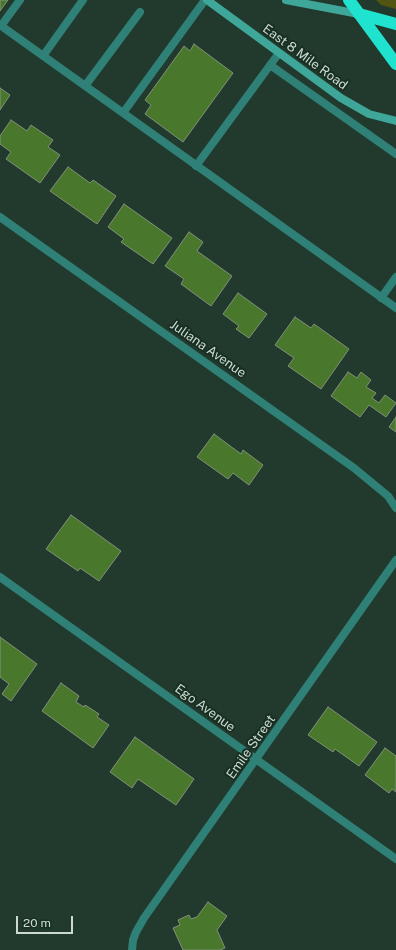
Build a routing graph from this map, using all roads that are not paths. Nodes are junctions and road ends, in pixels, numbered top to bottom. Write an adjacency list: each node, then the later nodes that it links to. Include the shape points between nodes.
1 (20, 0): 9 (street)
2 (83, 0): 11 (street)
3 (206, 0): 10 (street, East 8 Mile Road); 15 (street)
4 (286, 0): 7 (street)
5 (349, 0): 7 (highway)
6 (140, 12): 14 (street)
7 (359, 14): 8 (highway); 12 (highway)
8 (396, 24)
9 (1, 26): 11 (street)
10 (278, 53): 13 (street); 16 (street, East 8 Mile Road, via 357,108)
11 (43, 56): 14 (street)
12 (396, 64)
13 (270, 65): 17 (street); 18 (street)
14 (85, 86): 15 (street)
15 (123, 114): 18 (street)
16 (396, 121)
17 (396, 154)
18 (196, 166): 21 (street)
19 (0, 217): 23 (street, Juliana Avenue, via 354,468 388,496)
20 (396, 277): 21 (street)
21 (381, 298): 22 (street)
22 (396, 308)
23 (396, 508)
24 (396, 560): 26 (street, Emile Street)
25 (0, 577): 26 (street, Ego Avenue)
26 (257, 760): 27 (street, Ego Avenue); 28 (street, Emile Street, via 144,918 136,932)
27 (396, 859)
28 (132, 950)

